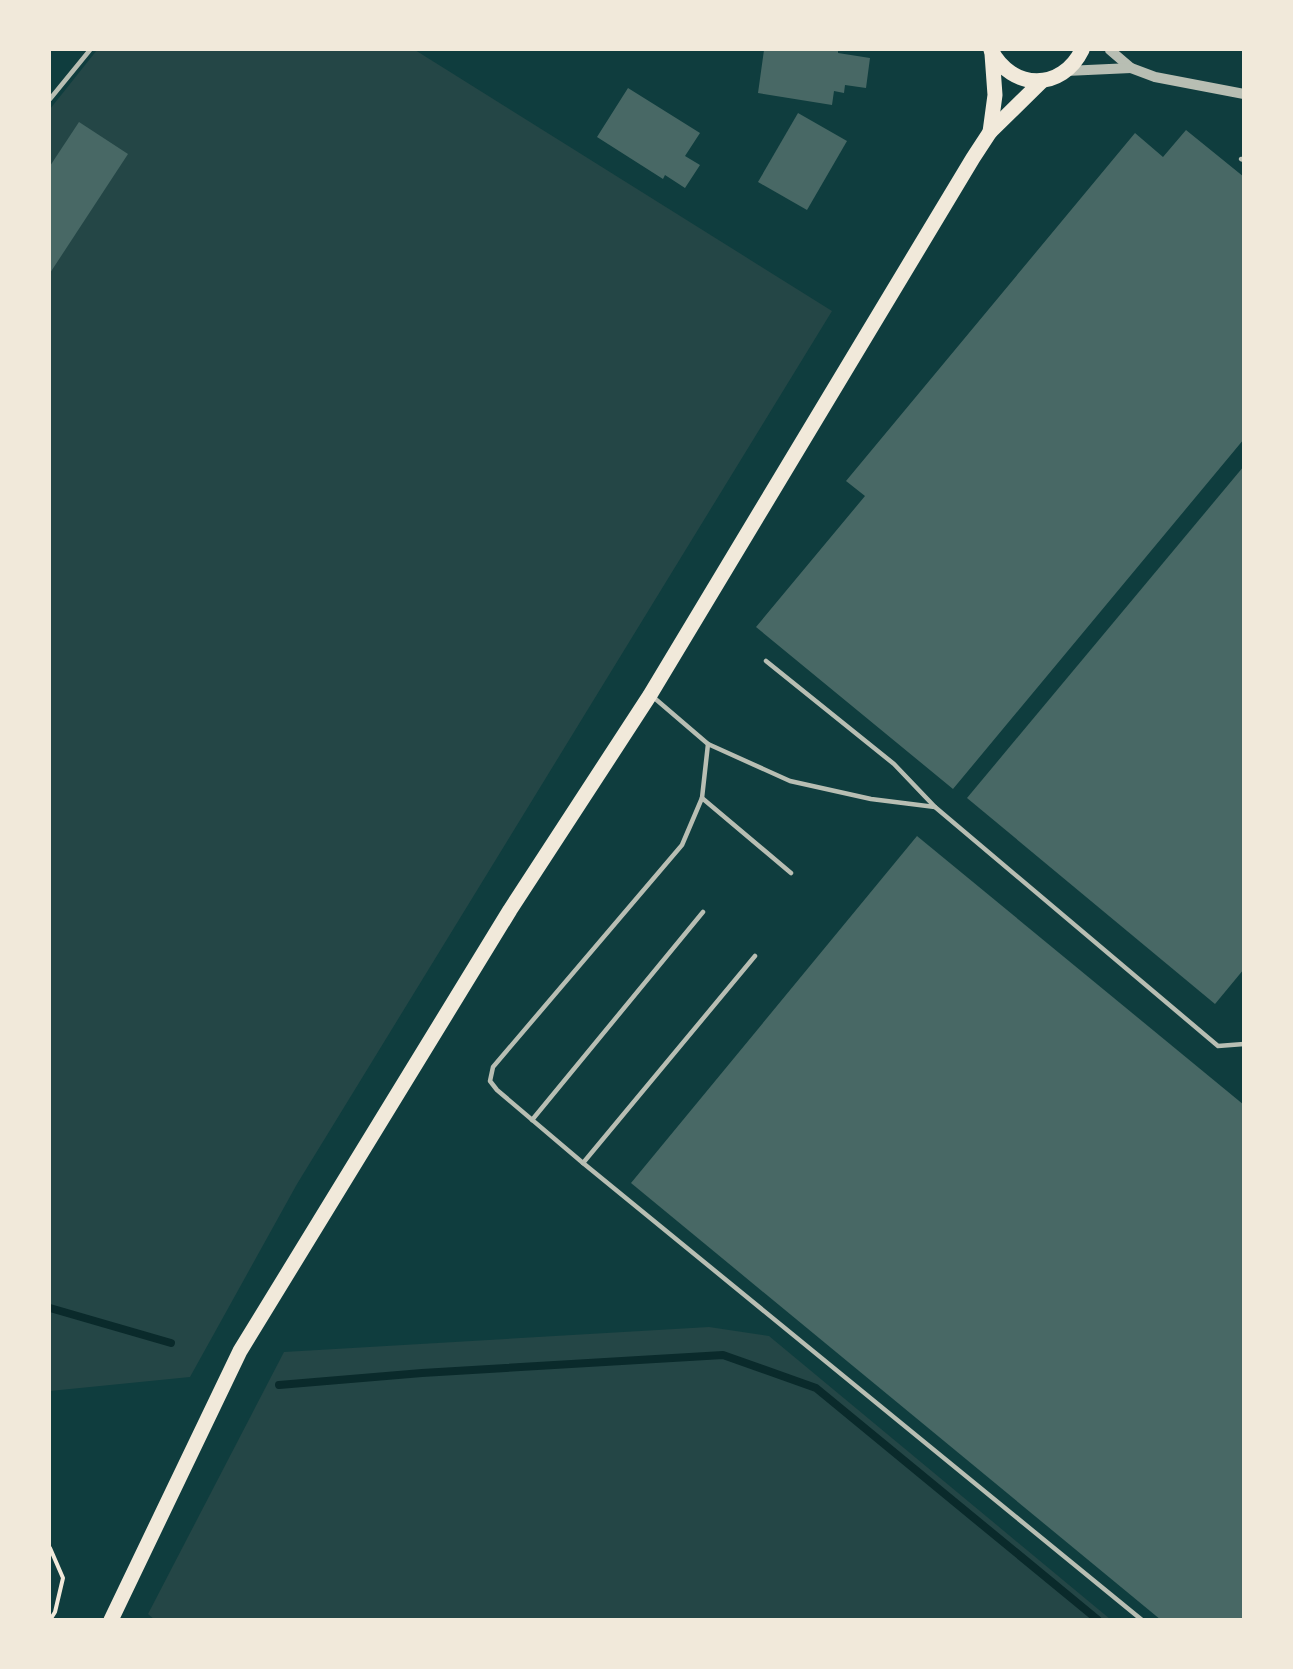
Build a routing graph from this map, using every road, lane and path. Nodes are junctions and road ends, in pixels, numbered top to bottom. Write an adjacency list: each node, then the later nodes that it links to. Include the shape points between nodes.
1 (90, 50): 9 (lane)
2 (992, 50): 7 (main road, via 1012,74); 10 (main road, via 995,94)
3 (1082, 50): 6 (main road)
4 (1110, 50): 5 (street)
5 (1131, 68): 6 (street); 8 (street, via 1155,77)
6 (1066, 71): 7 (main road)
7 (1042, 81): 10 (main road)
8 (1244, 94)
9 (50, 99)
10 (990, 132): 12 (main road)
11 (766, 661): 15 (lane, via 894,764)
12 (650, 695): 13 (lane); 24 (main road, via 510,910 240,1351)
13 (708, 744): 14 (lane); 15 (lane, via 790,781 871,799)
14 (702, 798): 16 (lane); 20 (lane, via 682,845 493,1067 490,1081)
15 (935, 807): 19 (lane, via 1218,1046)
16 (791, 873)
17 (703, 912): 20 (lane)
18 (755, 956): 21 (lane)
19 (1244, 1044)
20 (532, 1120): 21 (lane)
21 (583, 1162): 25 (lane)
22 (50, 1548): 23 (path, via 63,1578 56,1612)
23 (50, 1620)
24 (111, 1620)
25 (1142, 1620)

